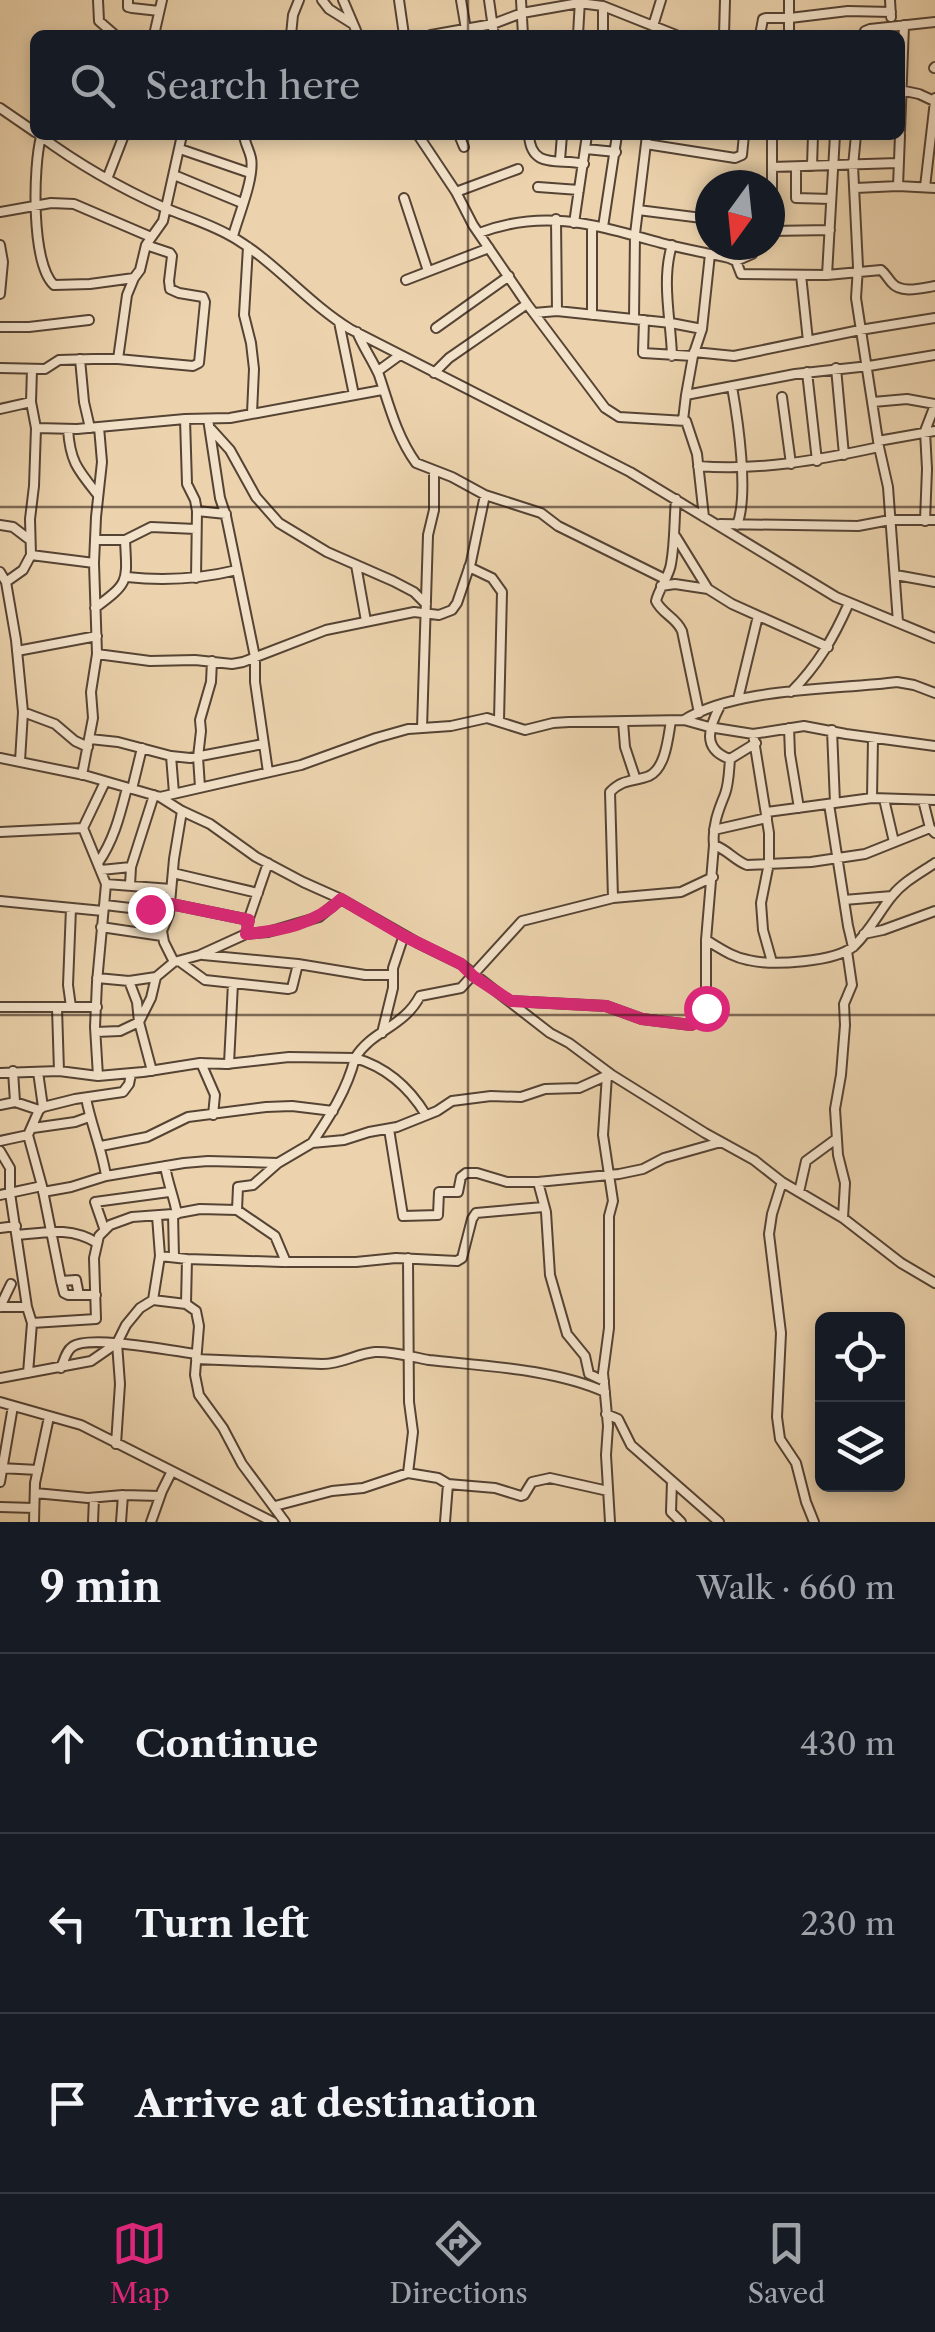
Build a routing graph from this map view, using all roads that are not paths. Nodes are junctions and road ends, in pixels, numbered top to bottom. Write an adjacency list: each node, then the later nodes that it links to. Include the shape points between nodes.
1 (98, 0): 31 (street, via 99,21)
2 (128, 0): 21 (street, via 128,7)
3 (162, 0): 21 (street)
4 (299, 0): 33 (street)
5 (322, 0): 27 (street)
6 (343, 0): 27 (street)
7 (399, 0): 35 (street)
8 (461, 0): 36 (street)
9 (489, 0): 28 (street)
10 (522, 0): 22 (street)
11 (661, 0): 42 (street)
12 (725, 0): 43 (street)
13 (789, 0): 25 (street)
14 (819, 0): 24 (street)
15 (851, 0): 20 (street)
16 (890, 0): 23 (street)
17 (580, 2): 18 (street); 19 (street); 40 (street)
18 (550, 4): 22 (street)
19 (603, 6): 41 (street); 42 (street)
20 (851, 11): 23 (street); 24 (street)
21 (159, 12): 32 (street)
22 (522, 12): 28 (street); 39 (street)
23 (891, 12): 30 (street)
24 (819, 13): 25 (street)
25 (790, 18): 44 (street, via 763,19); 45 (street)
26 (935, 22): 29 (street)
27 (353, 24): 34 (street)
28 (493, 24): 37 (street); 38 (street)
29 (904, 25): 30 (street); 47 (street)
30 (892, 26): 46 (street)
31 (109, 30)
32 (155, 30)
33 (292, 30)
34 (356, 30)
35 (403, 30)
36 (466, 30)
37 (473, 30)
38 (494, 30)
39 (523, 30)
40 (578, 30)
41 (603, 30)
42 (659, 30)
43 (724, 30)
44 (761, 30)
45 (790, 30)
46 (868, 30)
47 (904, 30)
48 (905, 91): 49 (street)
49 (934, 100): 88 (street)
50 (0, 108): 51 (street)
51 (30, 129)
52 (38, 140): 97 (street)
53 (46, 140): 85 (street)
54 (122, 140): 85 (street)
55 (181, 140): 72 (street)
56 (245, 140): 83 (street)
57 (421, 140): 91 (street)
58 (461, 140): 70 (street)
59 (528, 140): 74 (street, via 540,158)
60 (562, 140): 74 (street)
61 (587, 140): 71 (street)
62 (617, 140): 73 (street)
63 (646, 140): 64 (street, via 735,158); 99 (street)
64 (743, 140)
65 (772, 140): 80 (street)
66 (813, 140): 78 (street)
67 (835, 140): 77 (street)
68 (856, 140): 79 (street)
69 (900, 140): 75 (street)
70 (464, 146)
71 (586, 149): 73 (street); 76 (street)
72 (180, 150): 83 (street); 84 (street)
73 (616, 152): 105 (street)
74 (560, 160): 76 (street)
75 (898, 163): 79 (street); 86 (street)
76 (584, 164): 90 (street)
77 (834, 165): 78 (street); 79 (street); 95 (street)
78 (812, 166): 81 (street)
79 (853, 166): 89 (street)
80 (772, 167): 81 (street)
81 (796, 168): 94 (street)
82 (518, 169): 91 (street)
83 (250, 172): 96 (street)
84 (174, 175): 96 (street); 98 (street)
85 (108, 179): 98 (street)
86 (898, 186): 88 (street); 89 (street)
87 (538, 187): 90 (street)
88 (930, 187)
89 (856, 188): 119 (street)
90 (579, 190): 103 (street)
91 (456, 192): 108 (street)
92 (404, 198): 120 (street)
93 (785, 198): 94 (street)
94 (796, 198): 95 (street)
95 (832, 199): 106 (street)
96 (242, 203): 110 (street)
97 (36, 206): 100 (street); 111 (street, via 74,204); 124 (street, via 41,257 54,286)
98 (166, 208): 110 (street); 111 (street)
99 (638, 210): 101 (street); 109 (street)
100 (0, 212)
101 (695, 217)
102 (556, 219): 103 (street); 108 (street); 129 (street)
103 (574, 222): 104 (street)
104 (592, 226): 105 (street); 131 (street)
105 (603, 227): 109 (street)
106 (830, 230): 107 (street); 122 (street)
107 (785, 231)
108 (479, 233): 115 (street)
109 (634, 234): 113 (street); 133 (street)
110 (233, 236): 114 (street)
111 (148, 241): 124 (street); 148 (street, via 172,256 170,288 203,296 199,363)
112 (0, 245): 127 (street)
113 (672, 245): 116 (street); 136 (street)
114 (248, 247): 135 (street); 168 (street, via 244,315 254,369)
115 (489, 248): 120 (street); 123 (street)
116 (695, 250)
117 (709, 260): 139 (street)
118 (736, 260): 121 (street, via 741,274)
119 (858, 271): 122 (street); 126 (street, via 885,271 900,289); 140 (street)
120 (428, 272): 125 (street)
121 (801, 275): 122 (street); 142 (street)
122 (827, 275)
123 (509, 276): 128 (street); 138 (street)
124 (134, 278): 148 (street)
125 (406, 280)
126 (935, 286)
127 (0, 294)
128 (528, 304): 130 (street); 157 (street)
129 (557, 311): 130 (street); 131 (street)
130 (534, 313): 170 (street, via 613,414)
131 (592, 315): 133 (street)
132 (935, 318): 140 (street)
133 (639, 319): 136 (street); 145 (street, via 642,353)
134 (89, 320): 137 (street)
135 (339, 322): 141 (street); 161 (street)
136 (671, 323): 139 (street); 145 (street)
137 (0, 327)
138 (436, 328)
139 (702, 329): 143 (street)
140 (860, 330): 142 (street); 149 (street)
141 (357, 332): 144 (street); 155 (street)
142 (808, 342): 143 (street, via 734,356)
143 (694, 354): 145 (street); 162 (street)
144 (400, 355): 155 (street); 157 (street)
145 (672, 356)
146 (935, 356): 149 (street)
147 (80, 359): 148 (street); 154 (street); 172 (street)
148 (118, 359)
149 (868, 366): 152 (street); 165 (street)
150 (0, 368): 151 (street)
151 (18, 368): 153 (street); 158 (street)
152 (836, 368): 156 (street); 177 (street)
153 (32, 369): 154 (street); 158 (street)
154 (46, 369): 158 (street)
155 (378, 372): 160 (street)
156 (807, 372): 159 (street); 178 (street)
157 (434, 373): 185 (street)
158 (31, 384): 164 (street)
159 (732, 388): 162 (street); 181 (street)
160 (382, 390): 161 (street); 182 (street, via 412,457)
161 (354, 395): 168 (street)
162 (686, 395): 170 (street)
163 (782, 397): 179 (street)
164 (31, 402): 167 (street); 173 (street)
165 (872, 402): 166 (street); 176 (street)
166 (935, 405): 175 (street)
167 (0, 409)
168 (252, 413): 171 (street)
169 (185, 419): 171 (street); 172 (street); 186 (street, via 187,484)
170 (683, 420): 180 (street)
171 (209, 423): 187 (street); 201 (street, via 279,523)
172 (94, 427): 174 (street); 183 (street, via 102,462)
173 (36, 428): 174 (street); 196 (street)
174 (68, 429): 183 (street, via 73,463)
175 (930, 431): 176 (street); 190 (street)
176 (879, 444): 177 (street); 189 (street)
177 (844, 455): 178 (street)
178 (818, 461): 179 (street)
179 (792, 464): 181 (street)
180 (698, 466): 181 (street); 188 (street)
181 (740, 466): 192 (street)
182 (434, 470): 184 (street); 216 (street)
183 (98, 494): 197 (street)
184 (485, 494): 202 (street); 210 (street, via 541,513)
185 (676, 499): 188 (street); 195 (street)
186 (197, 511): 187 (street); 194 (street)
187 (226, 514): 203 (street)
188 (704, 516): 191 (street)
189 (890, 520): 190 (street); 192 (street, via 858,526); 206 (street)
190 (930, 520)
191 (716, 524): 192 (street); 214 (street)
192 (736, 524)
193 (0, 525): 196 (street)
194 (196, 529): 198 (street, via 151,527); 208 (street)
195 (676, 537): 204 (street); 213 (street)
196 (31, 540): 199 (street)
197 (95, 540): 198 (street); 200 (street)
198 (126, 540): 207 (street)
199 (31, 555): 200 (street); 209 (street)
200 (94, 563): 215 (street)
201 (356, 566): 216 (street, via 414,592); 218 (street)
202 (469, 567): 216 (street, via 452,610 439,615); 233 (street, via 492,578 502,592)
203 (237, 570): 208 (street); 225 (street)
204 (670, 570): 210 (street); 212 (street)
205 (0, 572): 209 (street)
206 (896, 575): 211 (street); 219 (street)
207 (127, 577): 208 (street); 215 (street)
208 (196, 578)
209 (6, 582): 223 (street)
210 (663, 582): 212 (street); 232 (street, via 656,601 682,631)
211 (935, 582)
212 (674, 584): 213 (street)
213 (708, 589): 217 (street)
214 (849, 603): 219 (street); 222 (street)
215 (95, 608): 220 (street)
216 (426, 608): 218 (street); 237 (street)
217 (758, 616): 222 (street); 229 (street)
218 (366, 621): 225 (street)
219 (898, 622): 221 (street)
220 (97, 636): 223 (street); 224 (street)
221 (935, 638)
222 (828, 647): 227 (street)
223 (18, 650): 231 (street)
224 (97, 654): 226 (street); 243 (street)
225 (254, 657): 226 (street, via 232,664); 244 (street)
226 (212, 660): 248 (street)
227 (791, 692): 228 (street, via 897,682); 229 (street)
228 (935, 693)
229 (738, 700): 230 (street)
230 (720, 706): 232 (street); 238 (street)
231 (23, 712): 243 (street); 251 (street)
232 (698, 713): 234 (street)
233 (498, 720): 236 (street, via 526,730); 237 (street)
234 (684, 720): 235 (street); 238 (street)
235 (672, 721): 236 (street); 254 (street, via 659,767)
236 (623, 722): 254 (street)
237 (422, 728): 252 (street)
238 (710, 728): 241 (street); 250 (street, via 711,743)
239 (789, 728): 240 (street); 241 (street); 265 (street)
240 (832, 730): 242 (street); 264 (street)
241 (755, 738): 250 (street); 267 (street)
242 (873, 738): 245 (street); 260 (street)
243 (89, 743): 246 (street); 253 (street)
244 (264, 744): 248 (street); 252 (street)
245 (935, 746)
246 (142, 748): 247 (street); 257 (street)
247 (171, 756): 248 (street); 258 (street)
248 (198, 756): 256 (street)
249 (0, 758): 251 (street)
250 (730, 758): 269 (street)
251 (20, 761): 253 (street)
252 (268, 772): 256 (street)
253 (82, 775): 255 (street)
254 (636, 777): 287 (street, via 610,792)
255 (104, 782): 257 (street); 268 (street)
256 (200, 787): 258 (street)
257 (130, 789): 259 (street); 278 (street)
258 (174, 793): 259 (street)
259 (157, 796): 266 (street); 279 (street)
260 (872, 798): 261 (street); 264 (street)
261 (884, 799): 262 (street); 272 (street)
262 (923, 800): 263 (street); 270 (street)
263 (935, 800)
264 (832, 803): 265 (street); 274 (street)
265 (799, 808): 267 (street)
266 (182, 811): 275 (street); 280 (street)
267 (767, 815): 269 (street); 276 (street)
268 (82, 828): 271 (street); 278 (street)
269 (714, 830): 273 (street)
270 (932, 830): 272 (street)
271 (0, 832)
272 (894, 842): 274 (street)
273 (714, 845): 276 (street, via 747,865); 281 (street)
274 (838, 858): 276 (street); 289 (street)
275 (268, 863): 285 (street); 288 (street)
276 (769, 863): 305 (street, via 761,903)
277 (935, 863): 286 (street)
278 (99, 866): 279 (street); 282 (street)
279 (131, 867): 283 (street)
280 (172, 873): 284 (street); 285 (street)
281 (713, 877): 287 (street, via 680,892); 301 (street)
282 (106, 884): 283 (street); 293 (street)
283 (130, 885): 284 (street)
284 (171, 889): 291 (street)
285 (258, 893): 295 (street)
286 (892, 896): 289 (street); 298 (street)
287 (614, 898): 308 (street, via 522,920)
288 (341, 899): 297 (street, via 319,917); 300 (street)
289 (844, 900): 302 (street)
290 (0, 901): 292 (street)
291 (171, 904): 293 (street); 295 (street); 299 (street)
292 (72, 908): 293 (street); 315 (street)
293 (104, 908): 296 (street)
294 (935, 911): 298 (street)
295 (249, 920): 297 (street)
296 (101, 927): 299 (street); 310 (street)
297 (246, 934): 303 (street)
298 (864, 934): 302 (street)
299 (162, 936): 304 (street)
300 (404, 936): 307 (street); 308 (street)
301 (706, 940): 305 (street, via 734,956); 313 (street, via 706,1008 691,1025 606,1006)
302 (850, 949): 305 (street); 342 (street)
303 (200, 954): 304 (street); 306 (street)
304 (177, 961): 309 (street); 312 (street, via 205,980)
305 (772, 962)
306 (298, 964): 307 (street); 312 (street, via 290,988)
307 (392, 975): 320 (street)
308 (473, 976): 313 (street); 320 (street, via 460,988 420,996)
309 (156, 977): 311 (street); 318 (street)
310 (97, 978): 311 (street); 316 (street)
311 (129, 981): 318 (street)
312 (234, 983): 323 (street)
313 (511, 1001): 330 (street)
314 (0, 1007): 317 (street)
315 (71, 1007): 316 (street); 317 (street)
316 (97, 1007): 319 (street)
317 (57, 1008): 325 (street)
318 (139, 1022): 319 (street); 326 (street)
319 (96, 1032): 331 (street)
320 (382, 1033): 321 (street)
321 (355, 1058): 323 (street); 336 (street); 338 (street, via 400,1082)
322 (200, 1062): 323 (street); 326 (street); 337 (street, via 215,1095)
323 (229, 1064)
324 (13, 1071): 327 (street); 328 (street); 333 (street)
325 (59, 1071): 328 (street); 331 (street)
326 (152, 1071): 329 (street)
327 (0, 1072)
328 (38, 1072): 335 (street)
329 (131, 1074): 331 (street); 332 (street, via 123,1092)
330 (610, 1075): 338 (street, via 579,1088 452,1101); 344 (street); 351 (street, via 603,1136)
331 (98, 1076)
332 (86, 1098): 335 (street); 339 (street)
333 (15, 1102): 334 (street); 335 (street)
334 (0, 1105)
335 (42, 1108): 341 (street)
336 (333, 1111): 337 (street, via 292,1106); 345 (street)
337 (214, 1115): 346 (street)
338 (426, 1115): 340 (street)
339 (89, 1117): 341 (street); 346 (street)
340 (388, 1129): 345 (street); 354 (street, via 403,1216 438,1215 439,1192 458,1192 466,1173)
341 (30, 1132): 343 (street); 357 (street)
342 (836, 1139): 359 (street, via 806,1161); 365 (street, via 845,1183)
343 (0, 1141)
344 (721, 1142): 351 (street); 355 (street)
345 (312, 1143): 349 (street)
346 (101, 1146): 352 (street)
347 (0, 1151): 353 (street, via 10,1168)
348 (238, 1162): 349 (street); 350 (street); 356 (street)
349 (278, 1163): 356 (street, via 254,1186)
350 (165, 1166): 352 (street); 358 (street)
351 (607, 1174): 354 (street); 398 (street, via 612,1201)
352 (106, 1176): 357 (street)
353 (5, 1180): 360 (street)
354 (538, 1182): 361 (street)
355 (782, 1182): 359 (street); 430 (street, via 770,1234 781,1332 777,1417)
356 (238, 1187): 362 (street)
357 (43, 1189): 360 (street); 369 (street)
358 (169, 1192): 363 (street); 367 (street, via 95,1202)
359 (799, 1192): 365 (street)
360 (5, 1194): 368 (street)
361 (544, 1207): 373 (street, via 476,1213 460,1260); 397 (street, via 550,1276 568,1334 585,1356)
362 (237, 1210): 363 (street); 375 (street, via 276,1236)
363 (175, 1214): 364 (street); 372 (street)
364 (156, 1216): 367 (street, via 132,1216); 371 (street)
365 (843, 1218): 380 (street)
366 (0, 1228): 368 (street)
367 (104, 1228): 370 (street)
368 (17, 1230): 369 (street); 377 (street)
369 (52, 1232): 370 (street); 379 (street)
370 (97, 1242): 376 (street)
371 (160, 1256): 372 (street); 385 (street)
372 (174, 1257): 374 (street)
373 (408, 1258): 375 (street); 393 (street)
374 (186, 1259): 375 (street); 386 (street)
375 (286, 1262)
376 (95, 1279): 378 (street); 384 (street)
377 (24, 1280): 382 (street); 388 (street)
378 (76, 1280): 379 (street); 383 (street)
379 (61, 1281): 383 (street, via 64,1292)
380 (935, 1282)
381 (0, 1283): 382 (street)
382 (11, 1284): 387 (street)
383 (76, 1295): 384 (street); 389 (street)
384 (96, 1295): 389 (street, via 96,1319)
385 (154, 1300): 386 (street); 391 (street, via 140,1308)
386 (186, 1304): 392 (street, via 198,1316)
387 (0, 1307): 388 (street)
388 (27, 1307): 390 (street)
389 (74, 1320): 390 (street)
390 (32, 1323): 395 (street)
391 (117, 1343): 392 (street); 394 (street); 394 (street, via 75,1344); 404 (street)
392 (196, 1356): 393 (street, via 338,1364 376,1352); 417 (street, via 198,1395)
393 (408, 1356): 397 (street); 408 (street)
394 (61, 1368): 395 (street)
395 (28, 1373): 396 (street)
396 (0, 1378)
397 (586, 1378): 398 (street); 399 (street)
398 (604, 1380): 399 (street)
399 (604, 1392): 402 (street)
400 (0, 1402): 401 (street)
401 (12, 1406): 403 (street); 405 (street)
402 (606, 1414): 409 (street); 412 (street)
403 (48, 1417): 404 (street); 406 (street)
404 (116, 1444): 407 (street)
405 (1, 1468): 406 (street); 410 (street)
406 (38, 1470): 413 (street)
407 (172, 1472): 415 (street); 424 (street)
408 (408, 1473): 411 (street); 417 (street)
409 (672, 1480): 428 (street, via 670,1512); 429 (street)
410 (0, 1482)
411 (448, 1484): 412 (street, via 521,1496 532,1482 550,1478); 426 (street)
412 (608, 1491): 427 (street)
413 (35, 1493): 416 (street); 419 (street)
414 (123, 1494): 415 (street); 416 (street); 422 (street)
415 (160, 1496): 423 (street)
416 (94, 1498): 421 (street)
417 (275, 1506): 425 (street)
418 (0, 1507): 419 (street)
419 (34, 1508): 420 (street)
420 (34, 1522)
421 (93, 1522)
422 (121, 1522)
423 (152, 1522)
424 (273, 1522)
425 (286, 1522)
426 (444, 1522)
427 (610, 1522)
428 (681, 1522)
429 (719, 1522)
430 (814, 1522)

